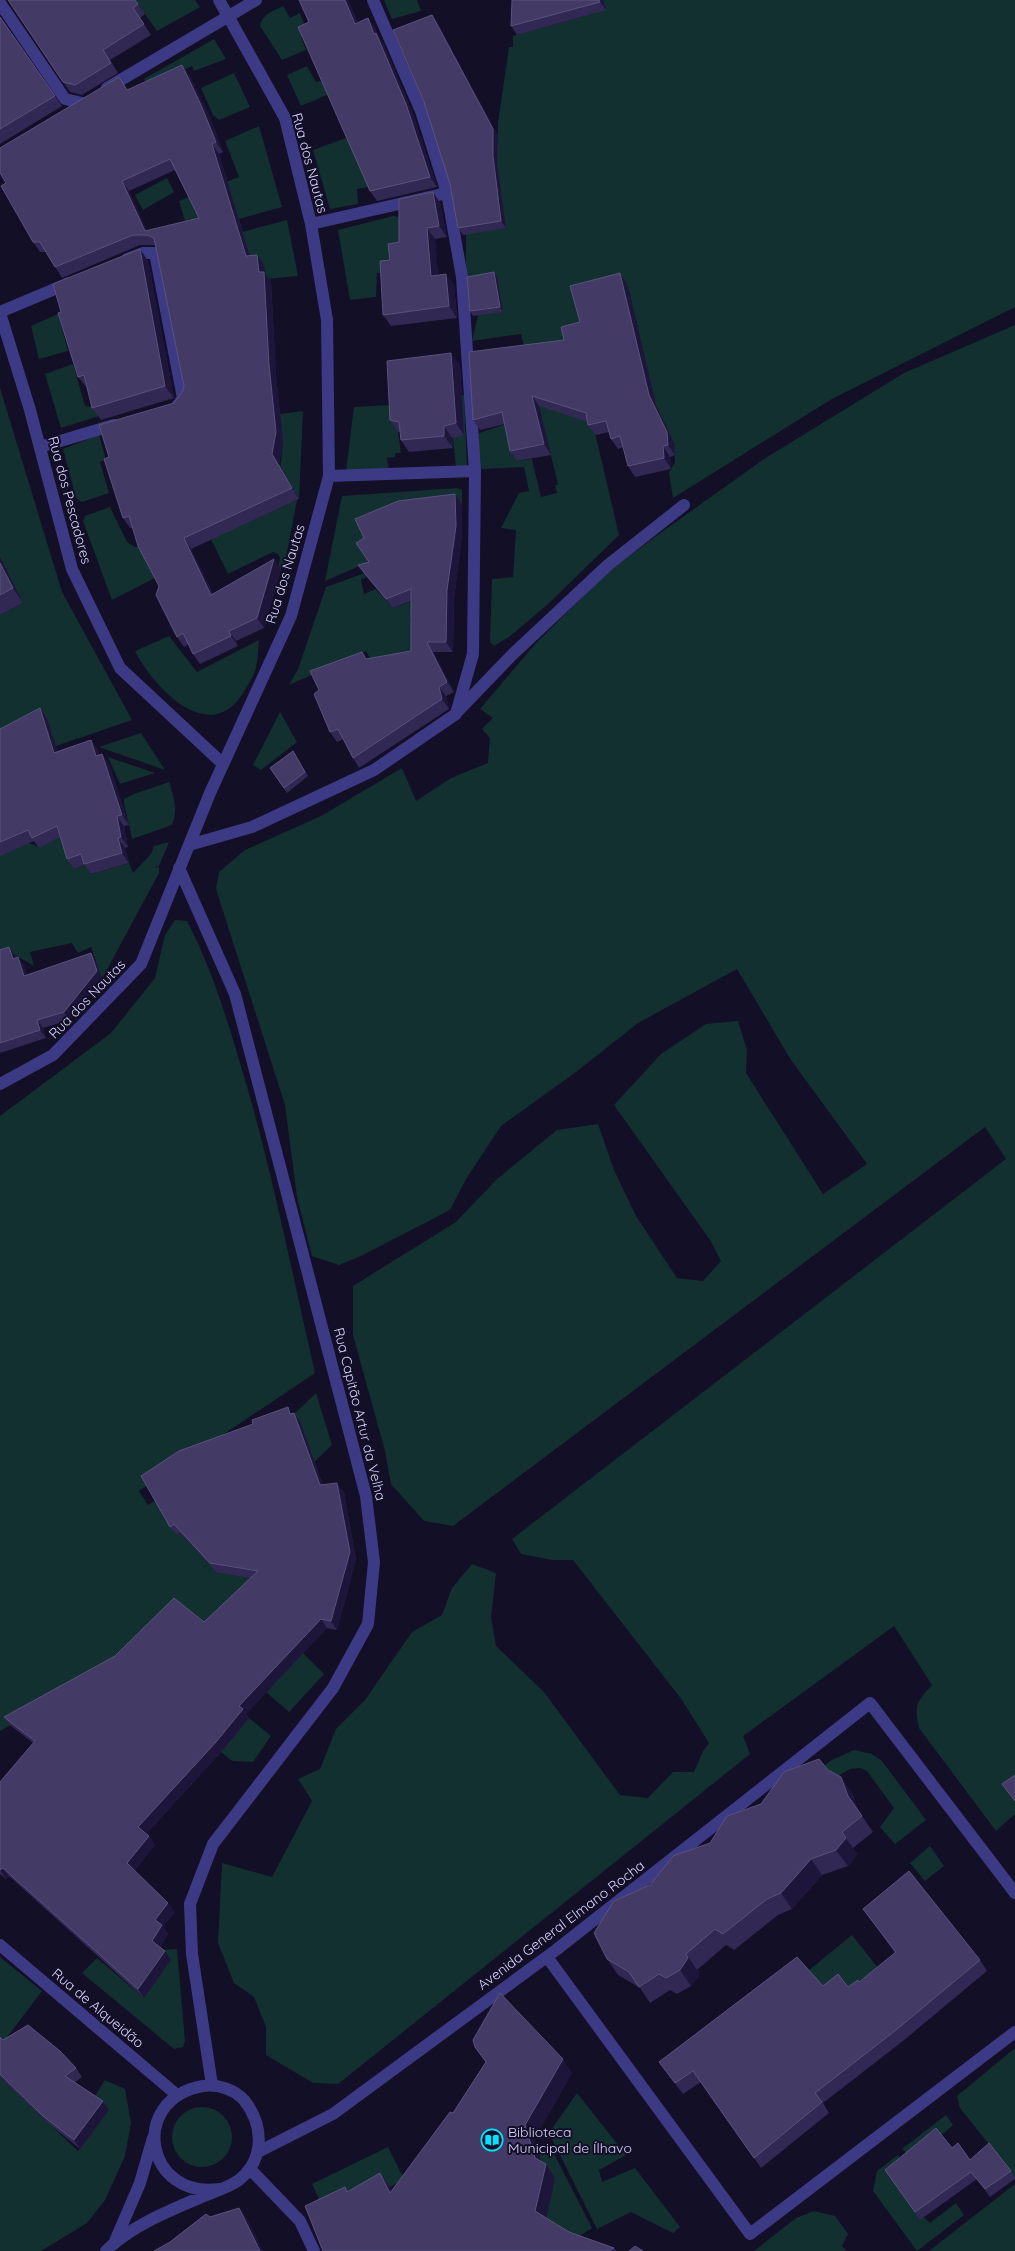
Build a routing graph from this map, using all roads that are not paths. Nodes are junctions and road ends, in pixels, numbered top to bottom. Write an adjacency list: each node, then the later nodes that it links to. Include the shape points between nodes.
1 (219, 0): 5 (street, Rua dos Nautas)
2 (256, 0): 5 (street)
3 (373, 0): 8 (street, via 421,112)
4 (0, 3): 6 (street, via 65,100)
5 (228, 16): 6 (street); 9 (street, Rua dos Nautas, via 285,118)
6 (91, 98): 7 (street)
7 (66, 113)
8 (447, 193): 9 (street); 16 (street, via 462,277)
9 (311, 224): 17 (street, Rua dos Nautas, via 327,320)
10 (116, 264): 13 (street, via 143,253 155,253 183,398 179,405)
11 (80, 278): 12 (street)
12 (0, 312): 15 (street, Rua dos Pescadores)
13 (160, 411)
14 (124, 422): 15 (street)
15 (40, 447): 20 (street, Rua dos Pescadores, via 72,569 120,668)
16 (475, 471): 17 (street); 19 (street, via 473,654)
17 (329, 476): 20 (street, Rua dos Nautas, via 291,616)
18 (684, 505): 19 (street, via 608,565)
19 (456, 714): 21 (street, via 374,770 252,827)
20 (223, 764): 21 (street, Rua dos Nautas)
21 (188, 845): 22 (street, Rua dos Nautas)
22 (179, 868): 23 (street, Rua dos Nautas, via 141,964 53,1055); 28 (street, Rua Capitão Artur da Velha, via 235,994 366,1496 374,1562 368,1624 333,1688 213,1844 190,1904 192,1954)
23 (0, 1084)
24 (1015, 1893): 26 (street, Avenida General Elmano Rocha, via 870,1703)
25 (0, 1945): 29 (street, Rua de Alqueidão)
26 (547, 1957): 27 (street, via 750,2234); 31 (street, Avenida General Elmano Rocha, via 333,2114)
27 (1015, 2032)
28 (212, 2085): 29 (street, via 186,2089); 31 (street, via 242,2097 253,2111 260,2129)
29 (176, 2095): 30 (street, via 159,2114)
30 (154, 2132): 33 (street, via 156,2151 175,2180 192,2188); 34 (street, via 140,2182)
31 (258, 2152): 32 (street)
32 (250, 2169): 33 (street, via 237,2182); 36 (street, via 300,2221)
33 (220, 2189): 34 (street, via 166,2212)
34 (115, 2241): 35 (street)
35 (106, 2251)
36 (314, 2251)

